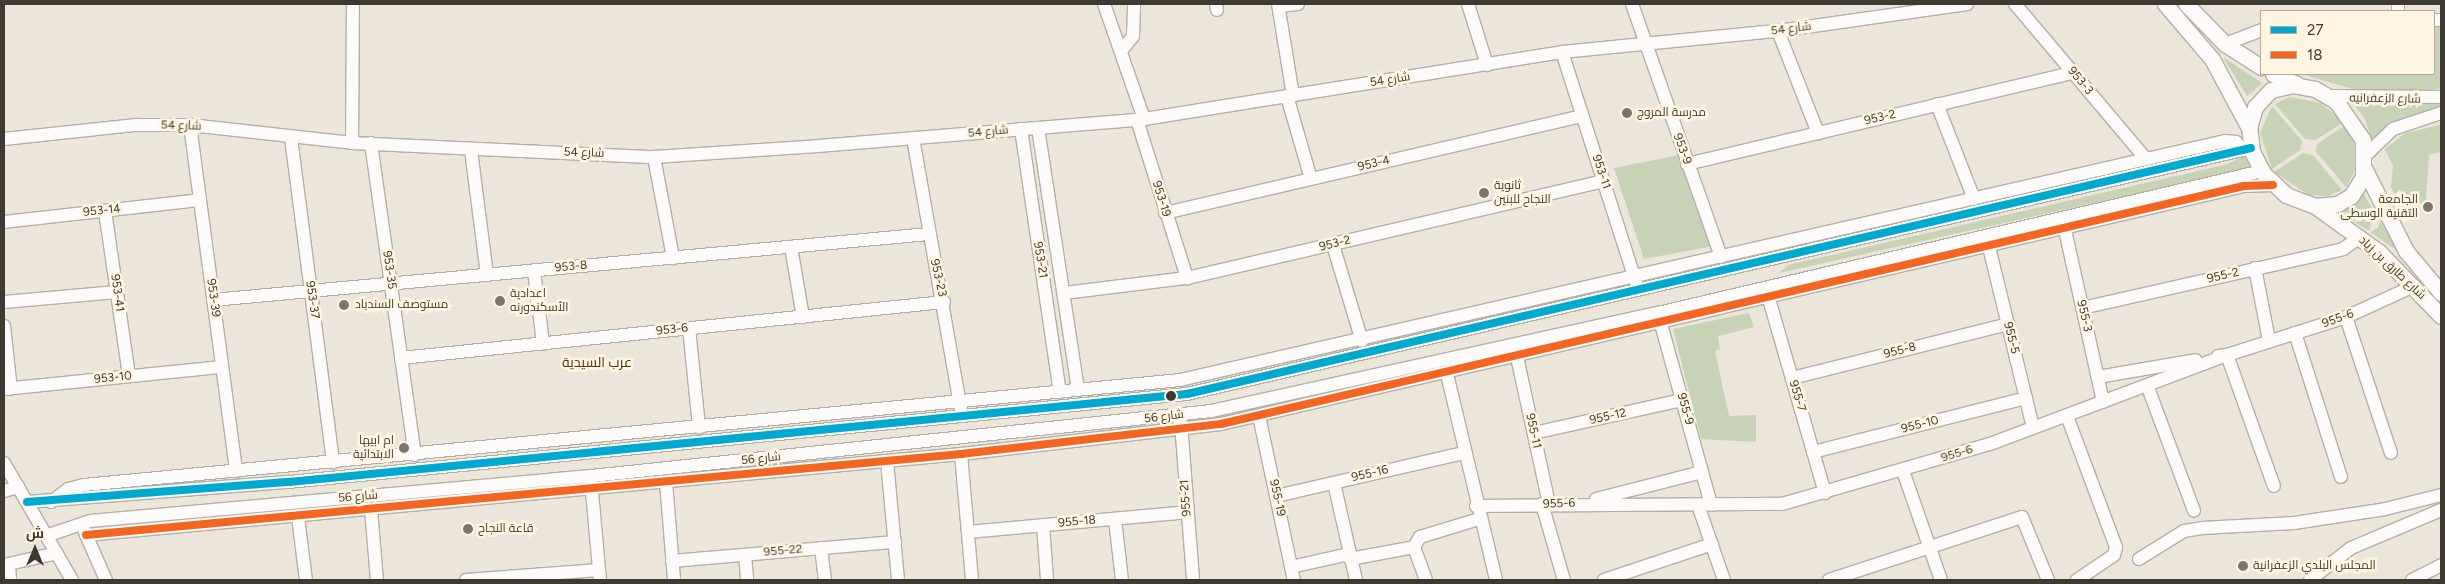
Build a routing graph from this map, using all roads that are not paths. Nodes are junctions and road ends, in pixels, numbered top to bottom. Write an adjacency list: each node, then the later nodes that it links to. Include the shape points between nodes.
1 (353, 4): 38 (street)
2 (1104, 4): 16 (street, 953-19)
3 (1134, 4): 16 (street, via 1133,36)
4 (1298, 4): 11 (street)
5 (1468, 4): 18 (street)
6 (1632, 4): 14 (street, 953-9)
7 (1967, 4): 13 (street, شارع 54)
8 (2015, 4): 20 (street, 953-3)
9 (2165, 4): 32 (main road, via 2212,59)
10 (2186, 4): 15 (main road)
11 (1278, 5): 23 (street)
12 (2260, 30): 15 (street)
13 (1778, 31): 14 (street, شارع 54); 34 (street)
14 (1642, 42): 17 (street, شارع 54); 45 (street, 953-9)
15 (2225, 44): 19 (main road)
16 (1122, 51): 29 (street, 953-19)
17 (1562, 52): 18 (street, شارع 54); 28 (street, 953-11)
18 (1487, 65): 23 (street, شارع 54)
19 (2260, 67)
20 (2073, 73): 26 (street, 953-2); 43 (street, 953-3)
21 (2275, 75): 22 (main road)
22 (2300, 85): 24 (main road); 32 (main road, via 2278,87 2264,95 2252,114)
23 (1290, 96): 29 (street, شارع 54); 47 (street)
24 (2329, 96): 25 (street, شارع الزعفرانيه); 44 (main road, via 2352,118)
25 (2441, 97)
26 (1937, 104): 34 (street, 953-2); 51 (street)
27 (2441, 113): 44 (street, شارع الزعفرانيه, via 2393,129)
28 (1582, 116): 47 (street, 953-4); 49 (street, 953-11)
29 (1140, 119): 31 (street, شارع 54); 56 (street, 953-19)
30 (190, 125): 35 (street, شارع 54); 37 (street, شارع 54, via 136,125); 53 (street, 953-39)
31 (1038, 128): 33 (street, شارع 54); 78 (street, 953-21)
32 (2249, 128): 40 (main road)
33 (1021, 129): 36 (street, شارع 54); 111 (street, 953-21)
34 (1818, 132): 45 (street, 953-2)
35 (291, 138): 38 (street, شارع 54); 75 (street, 953-37)
36 (913, 138): 42 (street, شارع 54); 59 (street, 953-23)
37 (4, 139)
38 (352, 144): 39 (street, شارع 54)
39 (371, 144): 41 (street, شارع 54); 72 (street, 953-35)
40 (2247, 149): 43 (street, via 2229,140); 46 (main road); 52 (street, شارع 56)
41 (471, 150): 42 (street, شارع 54); 69 (street)
42 (654, 157): 65 (street)
43 (2146, 159): 48 (street)
44 (2366, 162): 54 (main road, via 2351,196 2337,204); 79 (main road, شارع طارق بن زياد, via 2406,251)
45 (1687, 164): 64 (street, 953-9)
46 (2262, 171): 50 (main road); 73 (street, شارع 56)
47 (1311, 179): 56 (street, 953-4)
48 (2060, 179): 51 (street); 52 (street)
49 (1604, 181): 61 (street, 953-2); 70 (street, 953-11)
50 (2273, 185): 54 (main road, via 2293,199); 58 (street, via 2244,186)
51 (1974, 199): 64 (street)
52 (2039, 199): 66 (street, شارع 56)
53 (200, 200): 55 (street, 953-14); 82 (street, 953-39)
54 (2315, 206): 60 (main road, شارع طارق بن زياد)
55 (105, 211): 57 (street, 953-14); 76 (street, 953-41)
56 (1165, 213): 71 (street, 953-19)
57 (4, 222)
58 (2065, 230): 63 (street); 86 (street, 955-3)
59 (928, 234): 62 (street, 953-8); 84 (street, 953-23)
60 (2360, 237): 67 (street, 955-2, via 2343,249); 74 (main road, شارع طارق بن زياد)
61 (1333, 245): 71 (street, 953-2); 97 (street)
62 (791, 247): 65 (street, 953-8); 88 (street)
63 (1989, 247): 81 (street); 93 (street, 955-5)
64 (1721, 257): 70 (street)
65 (673, 258): 68 (street, 953-8)
66 (1771, 262): 73 (street); 77 (street, شارع 56)
67 (2255, 268): 86 (street, 955-2); 98 (street)
68 (534, 271): 69 (street, 953-8); 99 (street)
69 (487, 275): 72 (street, 953-8)
70 (1634, 277): 77 (street, 953-11); 97 (street)
71 (1187, 278): 78 (street, 953-2)
72 (391, 284): 75 (street, 953-8); 102 (street, 953-35)
73 (1776, 285): 90 (street, شارع 56)
74 (2414, 286): 87 (main road, شارع طارق بن زياد); 89 (street, 955-6)
75 (311, 291): 82 (street, 953-8); 132 (street, 953-37)
76 (117, 292): 83 (street); 105 (street, 953-41)
77 (1639, 292): 80 (street, شارع 56)
78 (1064, 293): 110 (street, 953-21)
79 (2441, 293)
80 (1619, 297): 85 (street, شارع 56); 91 (street, via 1616,310)
81 (1769, 299): 90 (street); 107 (street, 955-7)
82 (213, 300): 103 (street, 953-39)
83 (4, 302)
84 (944, 302): 88 (street, 953-6); 113 (street, 953-23)
85 (1601, 302): 92 (street, via 1608,312); 116 (street, شارع 56, via 1242,384)
86 (2082, 308): 106 (street, 955-3)
87 (2441, 316)
88 (803, 317): 95 (street, 953-6)
89 (2346, 317): 96 (street, 955-6); 128 (street)
90 (1659, 318): 91 (street, شارع 56); 101 (street); 114 (street, 955-9)
91 (1626, 319): 92 (street, شارع 56)
92 (1606, 324): 117 (street, شارع 56)
93 (2008, 324): 107 (street, 955-8); 112 (street, 955-5)
94 (4, 326): 109 (street)
95 (689, 328): 99 (street, 953-6); 121 (street)
96 (2294, 333): 98 (street, 955-6); 138 (street)
97 (1362, 340): 110 (street, via 1180,380)
98 (2269, 341): 100 (street, 955-6)
99 (542, 343): 102 (street, 953-6)
100 (2227, 355): 106 (street); 108 (street, 955-6); 141 (street)
101 (1517, 357): 104 (street); 125 (street, 955-11)
102 (401, 358): 130 (street, 953-35)
103 (222, 366): 105 (street, 953-10); 134 (street, 953-39)
104 (1447, 374): 118 (street); 127 (street)
105 (129, 376): 109 (street, 953-10)
106 (2098, 377): 115 (street, 955-3)
107 (1792, 378): 126 (street, 955-7)
108 (2147, 385): 115 (street, 955-6); 157 (street)
109 (7, 389)
110 (1078, 390): 111 (street)
111 (1060, 392): 113 (street)
112 (2026, 398): 123 (street, 955-5); 126 (street, 955-10)
113 (960, 400): 120 (street, 953-23); 121 (street)
114 (1682, 400): 125 (street, 955-12); 136 (street, 955-9)
115 (2103, 402): 119 (street, 955-6)
116 (1065, 408): 120 (street, شارع 56); 122 (street)
117 (1180, 416): 122 (street, شارع 56); 124 (street, 955-21)
118 (1260, 416): 124 (street); 147 (street, 955-19)
119 (2067, 416): 123 (street, 955-6); 206 (street, via 2116,547 2114,555)
120 (963, 417): 149 (street, شارع 56)
121 (699, 427): 130 (street)
122 (1068, 428): 137 (street, شارع 56)
123 (2033, 428): 135 (street, 955-6)
124 (1181, 430): 129 (street); 158 (street, 955-21)
125 (1534, 433): 151 (street, 955-11)
126 (1813, 452): 145 (street, 955-7)
127 (1464, 453): 140 (street, 955-16); 154 (street)
128 (2391, 453)
129 (961, 454): 131 (street); 164 (street)
130 (415, 455): 132 (street)
131 (887, 461): 139 (street); 167 (street)
132 (334, 462): 134 (street)
133 (4, 463): 142 (street)
134 (236, 471): 149 (street, via 76,486)
135 (1902, 471): 145 (street, 955-6); 171 (street)
136 (1702, 472): 150 (street); 153 (street, 955-9)
137 (591, 476): 143 (street); 162 (street, شارع 56)
138 (2341, 477)
139 (666, 482): 143 (street); 176 (street)
140 (1334, 483): 147 (street, 955-16); 174 (street)
141 (2274, 486)
142 (18, 487): 144 (street); 148 (street)
143 (592, 489): 155 (street); 180 (street)
144 (4, 491)
145 (1825, 493): 153 (street, 955-6, via 1782,504)
146 (2441, 495): 175 (street, via 2385,509 2294,523 2184,531)
147 (1276, 496): 179 (street, 955-19)
148 (27, 502): 149 (street, شارع 56); 166 (street)
149 (51, 502)
150 (1579, 503): 151 (street, 955-6); 152 (street, 955-6)
151 (1546, 504): 154 (street, 955-6); 200 (street, 955-11)
152 (1698, 505): 153 (street, 955-6); 168 (street)
153 (1711, 505)
154 (1476, 506): 161 (street)
155 (371, 509): 159 (street); 186 (street)
156 (2441, 510): 207 (street, via 2351,548)
157 (2194, 511)
158 (1186, 512): 160 (street, 955-18); 195 (street, 955-21)
159 (298, 517): 165 (street); 185 (street)
160 (1114, 519): 163 (street, 955-18); 194 (street)
161 (1480, 519): 169 (street, via 1420,537); 199 (street)
162 (82, 522): 165 (street); 166 (street, شارع 56)
163 (1043, 525): 164 (street, 955-18); 193 (street)
164 (968, 532): 192 (street)
165 (86, 535): 184 (street)
166 (46, 536): 172 (street)
167 (895, 542): 170 (street, 955-22); 191 (street)
168 (1712, 544): 201 (street); 202 (street)
169 (1414, 547): 174 (street); 198 (street)
170 (822, 548): 173 (street, 955-22); 190 (street)
171 (1930, 548): 203 (street); 204 (street); 205 (street, via 2022,517)
172 (57, 553): 177 (street); 183 (street)
173 (745, 555): 176 (street, 955-22); 189 (street)
174 (1350, 557): 179 (street); 197 (street)
175 (2139, 559)
176 (672, 561): 188 (street)
177 (6, 565): 182 (street)
178 (2441, 565): 208 (street)
179 (1291, 567): 196 (street, 955-19)
180 (599, 575): 181 (street)
181 (529, 578): 187 (street)
182 (10, 580)
183 (72, 580)
184 (106, 580)
185 (306, 580)
186 (378, 580)
187 (466, 580)
188 (674, 580)
189 (747, 580)
190 (825, 580)
191 (898, 580)
192 (972, 580)
193 (1047, 580)
194 (1122, 580)
195 (1193, 580)
196 (1294, 580)
197 (1356, 580)
198 (1426, 580)
199 (1496, 580)
200 (1564, 580)
201 (1604, 580)
202 (1724, 580)
203 (1829, 580)
204 (1941, 580)
205 (2048, 580)
206 (2077, 580)
207 (2310, 580)
208 (2412, 580)

